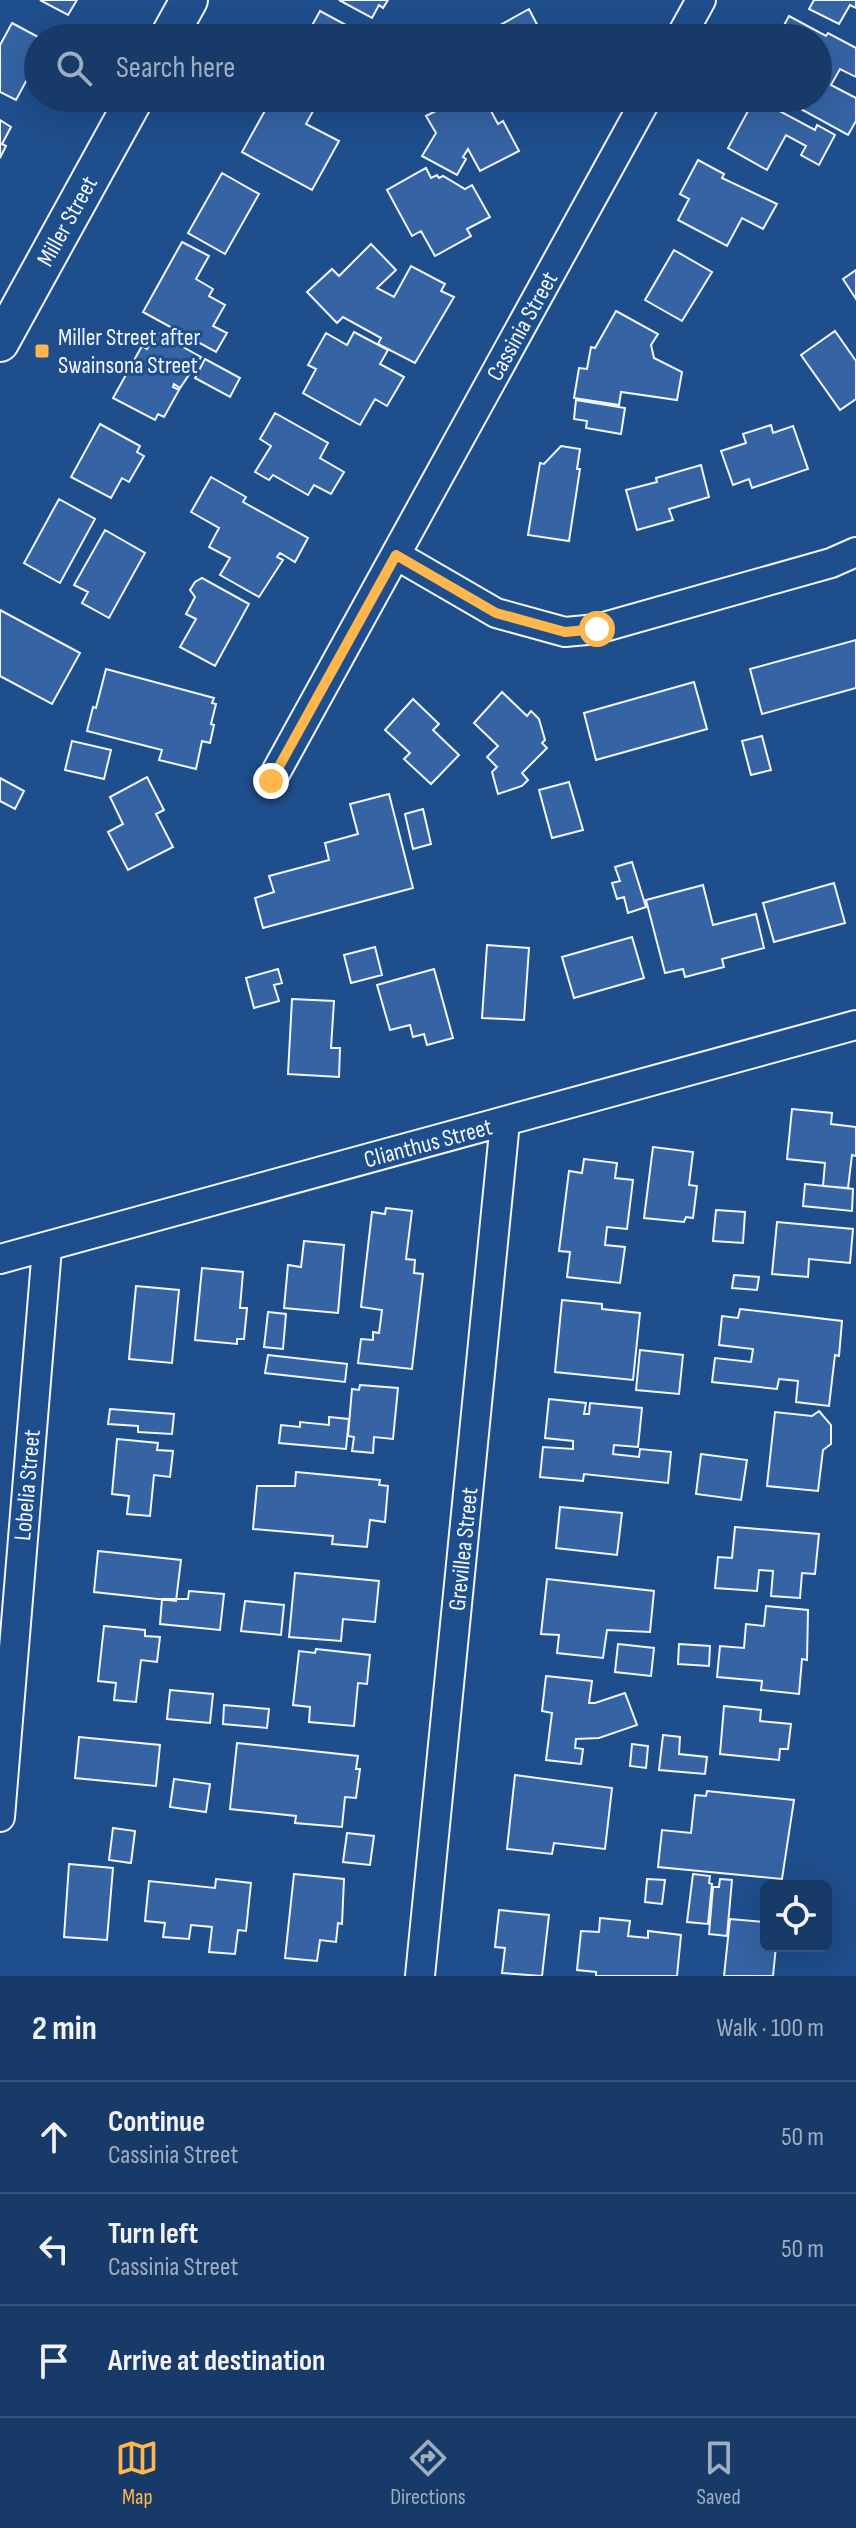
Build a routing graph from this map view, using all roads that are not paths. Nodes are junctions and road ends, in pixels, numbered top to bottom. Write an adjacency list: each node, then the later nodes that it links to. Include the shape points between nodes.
1 (189, 0): 3 (street)
2 (701, 0): 4 (street)
3 (176, 24)
4 (688, 24)
5 (127, 112): 7 (street, Miller Street)
6 (639, 112): 9 (street, Cassinia Street)
7 (0, 343)
8 (856, 552): 9 (street, via 597,629 565,632 496,613)
9 (396, 555): 10 (street, Cassinia Street)
10 (271, 781)
11 (856, 1025): 12 (street, Clianthus Street)
12 (505, 1122): 13 (street, Clianthus Street); 16 (street, Grevillea Street)
13 (47, 1248): 14 (street, Clianthus Street); 15 (street, Lobelia Street)
14 (0, 1259)
15 (0, 1817)
16 (420, 1976)

